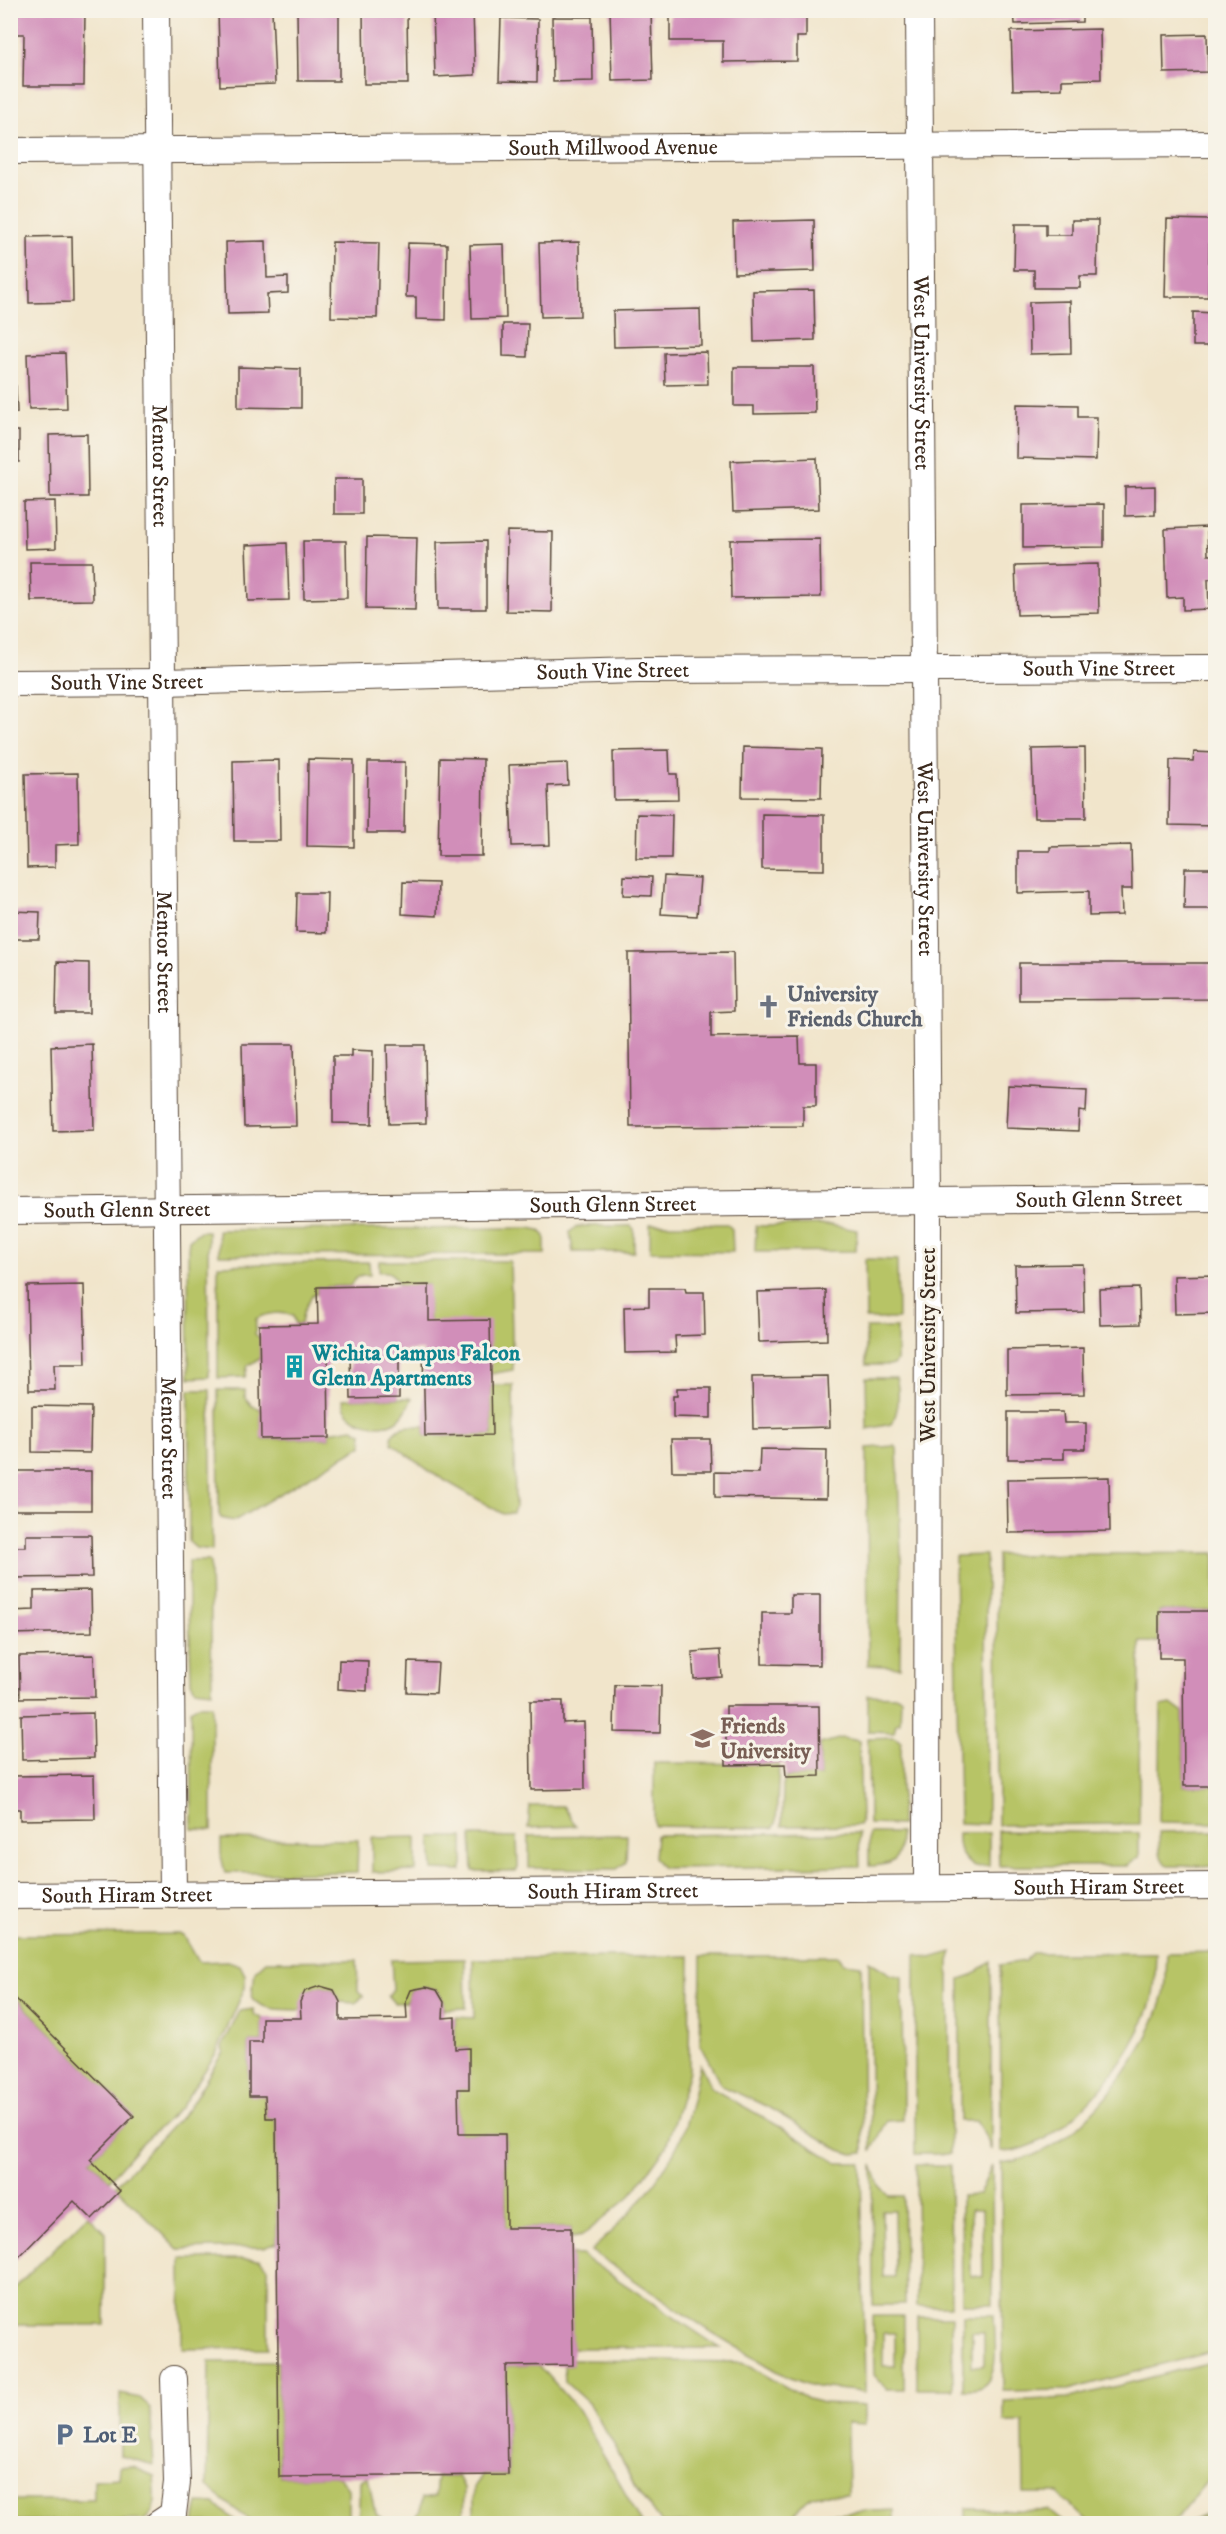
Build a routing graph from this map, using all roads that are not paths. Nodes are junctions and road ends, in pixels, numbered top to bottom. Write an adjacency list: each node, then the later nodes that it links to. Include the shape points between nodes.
1 (156, 10): 5 (street, Mentor Street)
2 (919, 10): 4 (street, West University Street)
3 (1215, 144): 4 (street, South Millwood Avenue)
4 (921, 146): 5 (street, South Millwood Avenue); 8 (street, West University Street)
5 (158, 150): 6 (street, South Millwood Avenue); 9 (street, Mentor Street)
6 (10, 151)
7 (1215, 668): 8 (street, South Vine Street)
8 (925, 669): 9 (street, South Vine Street, via 639,670); 12 (street, West University Street)
9 (163, 682): 10 (street, South Vine Street); 13 (street, Mentor Street)
10 (10, 683)
11 (1215, 1198): 12 (street, South Glenn Street)
12 (928, 1202): 13 (street, South Glenn Street); 16 (street, West University Street)
13 (166, 1209): 14 (street, South Glenn Street); 17 (street, Mentor Street)
14 (10, 1212)
15 (1215, 1886): 16 (street, South Hiram Street)
16 (927, 1888): 17 (street, South Hiram Street)
17 (173, 1894): 18 (street, South Hiram Street)
18 (10, 1896)
19 (174, 2379): 20 (street, via 177,2482 173,2514)
20 (158, 2523)

